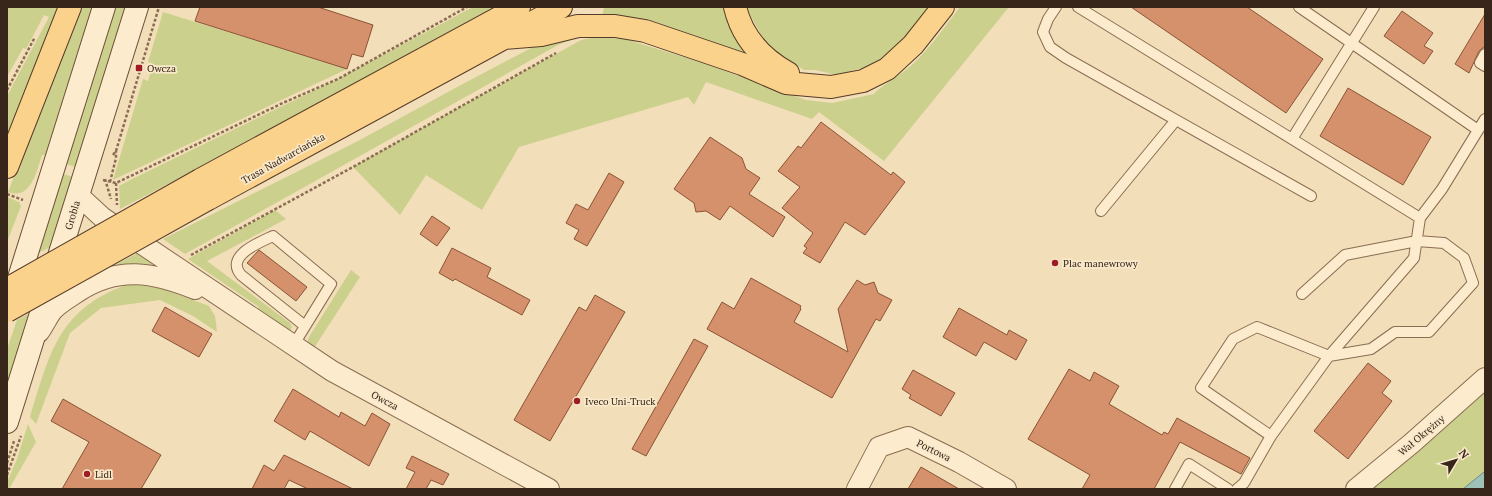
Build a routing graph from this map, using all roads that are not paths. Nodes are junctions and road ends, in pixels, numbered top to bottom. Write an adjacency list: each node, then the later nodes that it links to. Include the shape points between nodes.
1 (70, 7): 21 (main road)
2 (104, 7): 32 (main road)
3 (137, 7): 22 (main road, Grobla)
4 (519, 7): 23 (main road, Trasa Nadwarciańska)
5 (561, 7): 12 (main road, Trasa Nadwarciańska)
6 (735, 7): 16 (main road, via 742,27 756,49 773,65)
7 (944, 7): 16 (main road, via 909,49 880,74 844,86)
8 (1056, 7): 18 (lane, via 1043,32 1050,47)
9 (1078, 7): 20 (lane)
10 (1299, 7): 13 (lane)
11 (1374, 7): 13 (lane)
12 (503, 38): 16 (main road, via 541,35 578,26 615,26 645,30 742,64 786,83); 23 (main road, Trasa Nadwarciańska)
13 (1352, 43): 19 (lane); 20 (lane)
14 (1485, 54): 15 (lane, via 1480,63)
15 (1485, 66)
16 (804, 84)
17 (1485, 119): 19 (lane)
18 (1176, 120): 24 (lane); 25 (lane)
19 (1478, 130): 26 (lane, via 1442,189)
20 (1292, 139): 26 (lane)
21 (7, 167)
22 (81, 185): 30 (street, Owcza, via 103,218); 34 (main road, Grobla)
23 (204, 189): 28 (main road, Trasa Nadwarciańska, bridge); 31 (main road, Trasa Nadwarciańska, bridge)
24 (1311, 196)
25 (1101, 211)
26 (1420, 218): 27 (lane)
27 (1417, 241): 29 (lane, via 1345,255); 36 (lane, via 1414,258); 36 (lane, via 1444,243 1464,258 1473,283 1429,332 1395,332 1371,349)
28 (7, 288)
29 (1302, 294)
30 (226, 301): 34 (street, Owcza, via 178,282 146,275 117,274 93,282 71,296 53,311); 35 (street, Owcza)
31 (7, 311)
32 (7, 317)
33 (305, 326): 33 (lane, via 331,284 273,236 250,246 235,265 240,275); 35 (lane)
34 (33, 342): 38 (main road, Grobla)
35 (293, 346): 40 (street, Owcza, via 332,371)
36 (1328, 356): 39 (lane); 39 (lane, via 1257,327 1232,339 1201,388)
37 (1485, 378): 46 (street, Wał Okrężny, via 1412,444)
38 (15, 426)
39 (1271, 436): 45 (lane, via 1244,483)
40 (549, 489)
41 (857, 489): 42 (street, Portowa, via 879,447 908,437)
42 (1006, 489)
43 (1175, 489): 44 (lane, via 1189,464)
44 (1228, 489)
45 (1237, 489)
46 (1356, 489)

